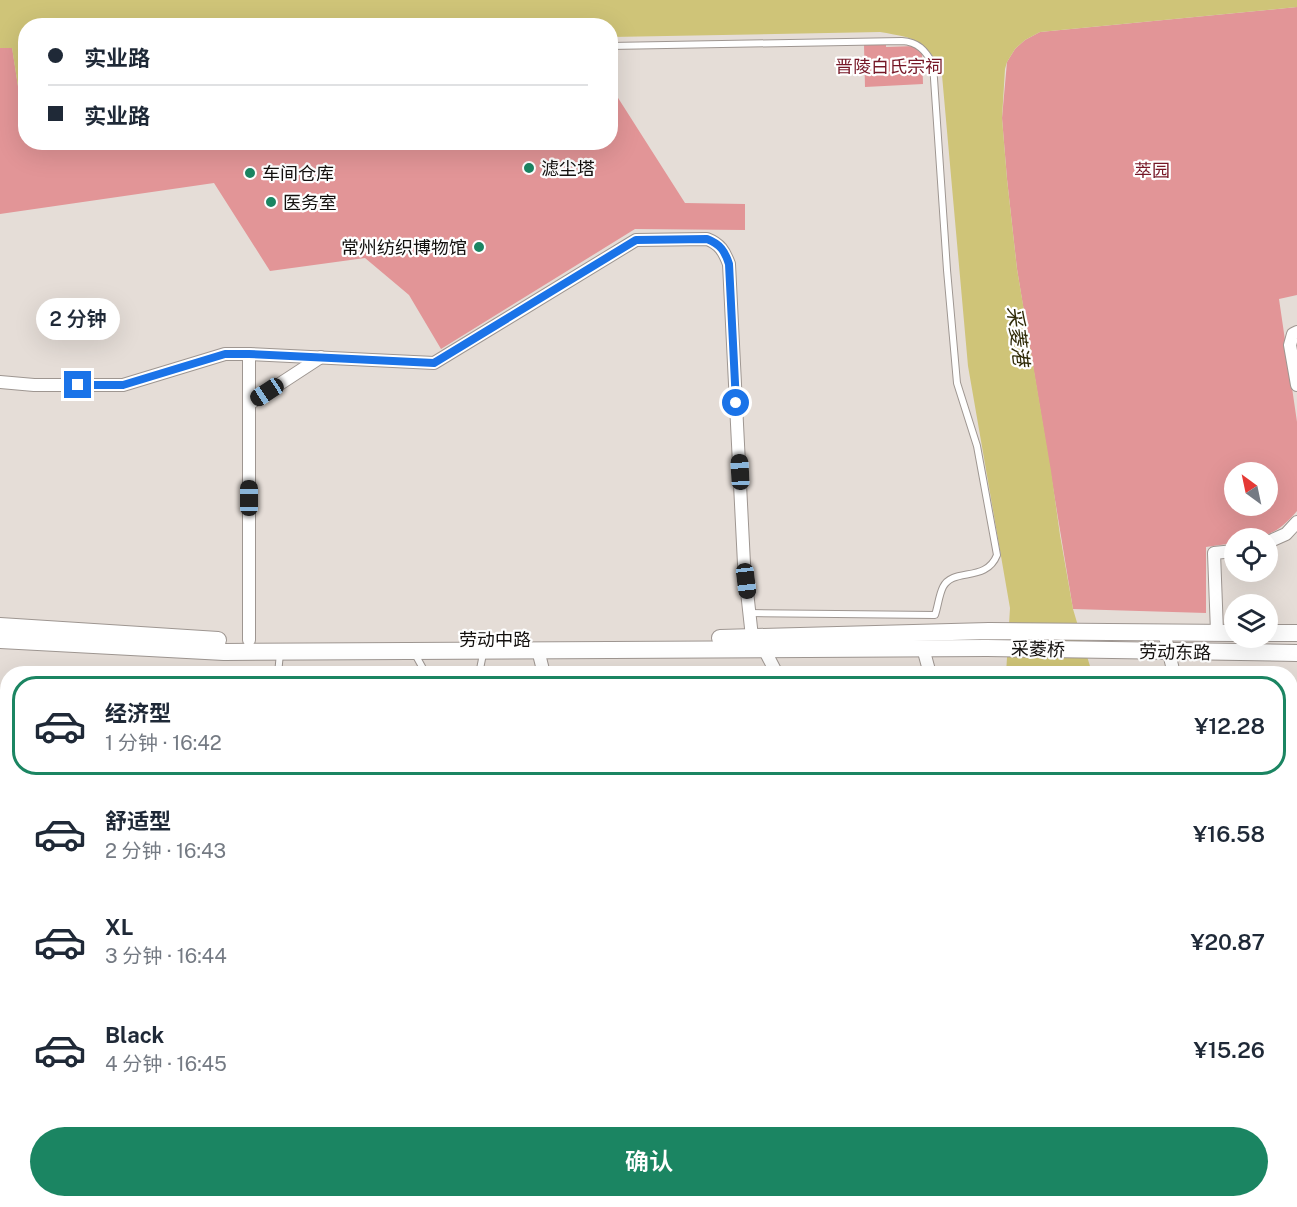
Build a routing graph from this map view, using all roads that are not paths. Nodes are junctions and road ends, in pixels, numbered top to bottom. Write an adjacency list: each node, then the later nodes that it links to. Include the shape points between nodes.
1 (618, 46): 11 (lane, via 902,41 913,42 926,51 933,64 957,383 977,446 997,555 983,571 950,579 943,587 935,615)
2 (1297, 332): 6 (street, via 1290,345)
3 (249, 354): 4 (street); 5 (street, via 225,354 123,385); 7 (street)
4 (321, 357): 7 (street); 11 (street, via 434,363 636,240 707,239 717,243 729,264 744,564)
5 (0, 382)
6 (1297, 385)
7 (249, 404): 21 (street)
8 (1297, 522): 9 (street)
9 (1278, 538)
10 (1224, 552): 16 (street, via 1214,553)
11 (750, 613): 22 (street)
12 (0, 626): 21 (main road, 劳动中路)
13 (989, 631): 14 (main road, 采菱桥); 22 (main road, 劳动中路)
14 (1090, 631): 15 (main road, 劳动东路)
15 (1164, 632): 16 (main road, 劳动东路); 30 (street)
16 (1217, 633): 17 (main road, 劳动东路)
17 (1224, 633)
18 (1278, 633): 19 (main road)
19 (1297, 633)
20 (0, 640): 27 (main road, 劳动中路)
21 (249, 640): 22 (main road, 劳动中路)
22 (758, 643): 23 (main road, 劳动中路); 26 (main road, 劳动中路); 36 (street)
23 (923, 648): 24 (main road, 劳动中路); 37 (street)
24 (987, 648): 29 (main road, 采菱桥)
25 (484, 650): 26 (main road, 劳动中路); 28 (main road, 劳动中路); 34 (lane)
26 (538, 650): 35 (street)
27 (280, 651): 28 (main road, 劳动中路); 32 (lane)
28 (414, 651): 33 (lane)
29 (1089, 651): 30 (main road, 劳动东路)
30 (1169, 652): 31 (main road, 劳动东路); 38 (street)
31 (1297, 653)
32 (279, 666)
33 (422, 666)
34 (481, 666)
35 (542, 666)
36 (772, 666)
37 (928, 666)
38 (1172, 666)

